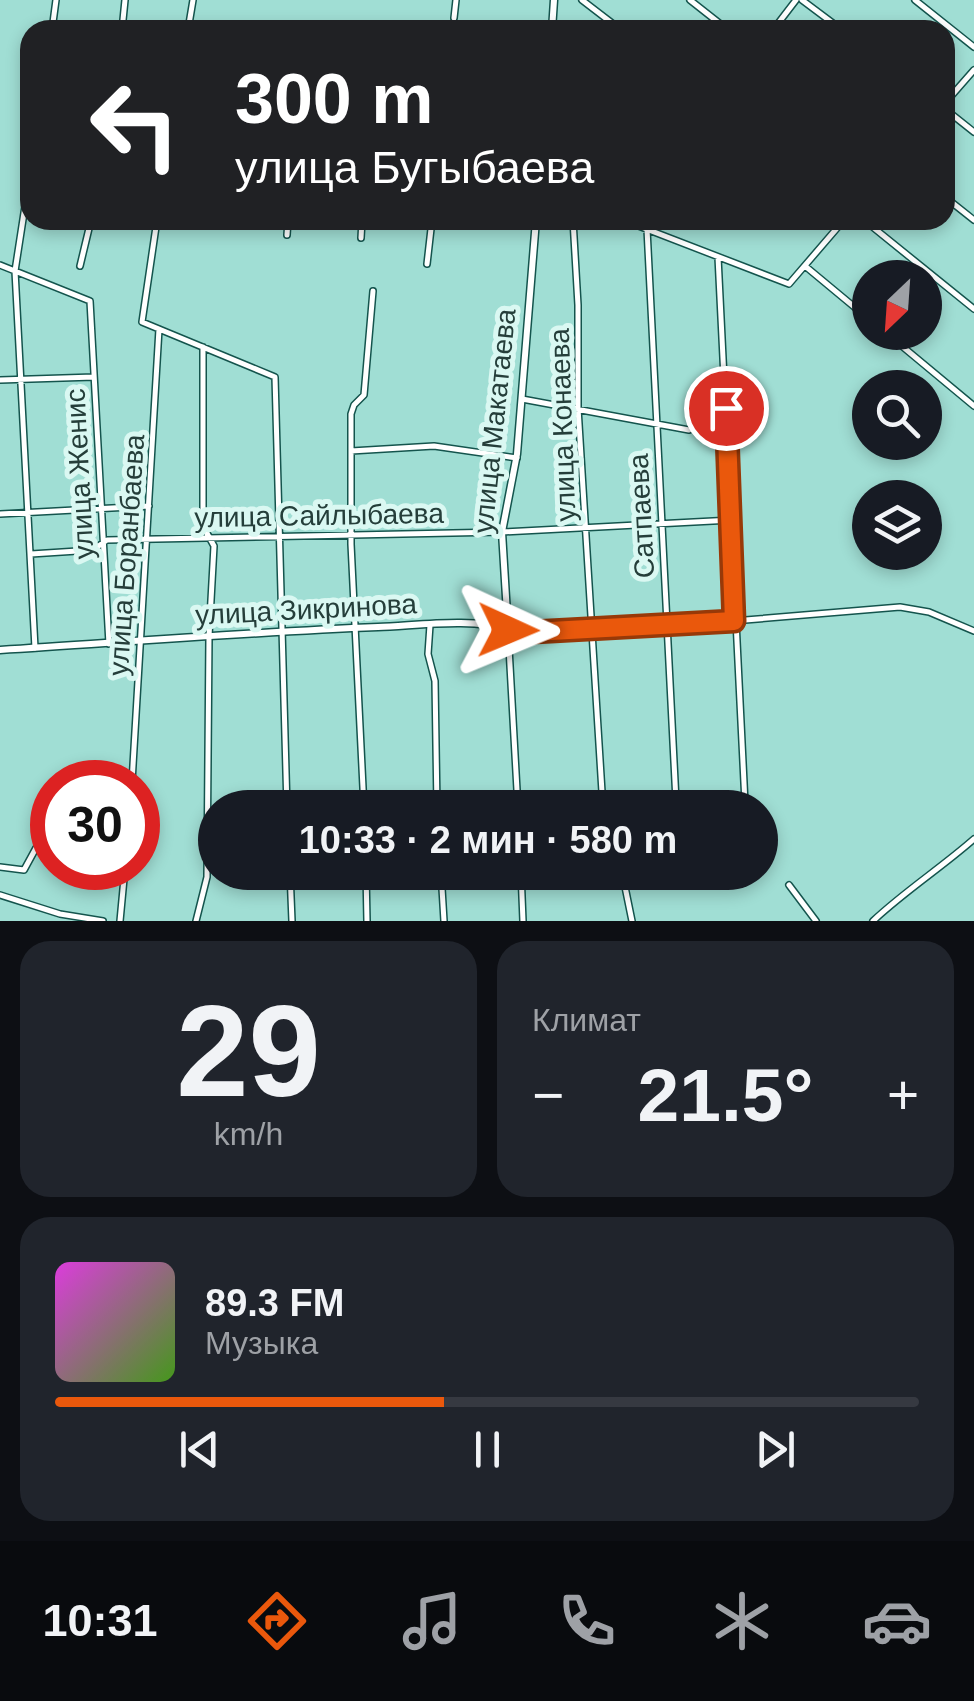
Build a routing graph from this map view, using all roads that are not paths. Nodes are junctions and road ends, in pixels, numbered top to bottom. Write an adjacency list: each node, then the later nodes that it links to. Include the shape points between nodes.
1 (456, 0): 6 (street)
2 (582, 0): 7 (street)
3 (690, 0): 8 (street)
4 (799, 0): 9 (street); 10 (street)
5 (915, 0): 11 (street)
6 (454, 18)
7 (608, 20)
8 (715, 20)
9 (782, 20)
10 (828, 20)
11 (940, 20)
12 (974, 70): 13 (street)
13 (955, 94)
14 (955, 115): 15 (street)
15 (974, 132)
16 (21, 230): 35 (street)
17 (89, 230): 33 (street)
18 (156, 230): 39 (street, via 142,322)
19 (287, 230): 28 (street)
20 (361, 230): 29 (street)
21 (431, 230): 31 (street)
22 (535, 230): 45 (street, улица Макатаева)
23 (574, 230): 47 (street, улица Конаева)
24 (647, 230): 48 (street, Сатпаева)
25 (650, 230): 30 (street)
26 (836, 230): 34 (street)
27 (876, 230): 38 (street)
28 (287, 235)
29 (361, 238)
30 (718, 257): 34 (street, via 789,284); 56 (street)
31 (427, 264)
32 (0, 266): 35 (street)
33 (80, 266)
34 (805, 266): 37 (street)
35 (15, 272): 42 (street, улица Женис, via 90,301); 43 (street)
36 (373, 292): 50 (street, via 365,388 352,409)
37 (852, 305)
38 (974, 309)
39 (159, 329): 40 (street); 52 (street, улица Боранбаева)
40 (203, 347): 61 (street, via 276,377); 63 (street, via 202,526)
41 (907, 350): 46 (street)
42 (94, 377): 43 (street); 53 (street, улица Женис)
43 (21, 378): 44 (street); 55 (street)
44 (0, 380)
45 (522, 399): 47 (street); 51 (street, улица Макатаева)
46 (974, 406)
47 (578, 408): 48 (street); 58 (street, улица Конаева)
48 (656, 422): 49 (street); 57 (street, Сатпаева)
49 (690, 430)
50 (351, 451): 51 (street, via 434,446); 60 (street)
51 (517, 458): 59 (street, улица Макатаева)
52 (149, 506): 53 (street); 62 (street, улица Боранбаева)
53 (102, 509): 55 (street); 64 (street, улица Женис)
54 (0, 514): 55 (street)
55 (28, 514): 65 (street)
56 (732, 520): 57 (street, улица Сайлыбаева); 66 (street)
57 (661, 522): 58 (street, улица Сайлыбаева); 67 (street, Сатпаева)
58 (585, 527): 59 (street, улица Сайлыбаева); 70 (street, улица Конаева)
59 (502, 532): 60 (street, улица Сайлыбаева); 72 (street, улица Макатаева)
60 (352, 534): 61 (street, улица Сайлыбаева); 69 (street)
61 (280, 537): 63 (street, улица Сайлыбаева); 71 (street)
62 (147, 538): 63 (street, улица Сайлыбаева); 64 (street, улица Сайлыбаева); 75 (street, улица Боранбаева)
63 (210, 538): 74 (street)
64 (103, 542): 65 (street, улица Сайлыбаева, via 93,550); 76 (street, улица Женис)
65 (31, 554): 77 (street)
66 (734, 621): 67 (street, улица Зикринова); 73 (street, улица Зикринова, via 900,607); 86 (street)
67 (667, 624): 70 (street, улица Зикринова); 85 (street, Сатпаева)
68 (430, 625): 69 (street, улица Зикринова); 72 (street, улица Зикринова); 82 (street)
69 (356, 628): 71 (street, улица Зикринова); 81 (street)
70 (594, 628): 72 (street, улица Зикринова); 84 (street, улица Конаева)
71 (282, 630): 74 (street, улица Зикринова); 80 (street)
72 (508, 630): 83 (street, улица Макатаева)
73 (974, 631)
74 (209, 636): 75 (street, улица Зикринова); 101 (street, via 207,877)
75 (140, 641): 76 (street, улица Зикринова); 79 (street, улица Боранбаева)
76 (109, 644): 77 (street, улица Зикринова)
77 (35, 648): 78 (street, улица Зикринова)
78 (0, 650)
79 (133, 760)
80 (286, 790)
81 (363, 790)
82 (437, 790)
83 (517, 790)
84 (602, 790)
85 (675, 790)
86 (744, 790)
87 (974, 839): 108 (street)
88 (30, 859): 89 (street, via 24,870)
89 (0, 867)
90 (789, 885): 107 (street)
91 (123, 890): 100 (street)
92 (291, 890): 102 (street)
93 (366, 890): 103 (street)
94 (442, 890): 104 (street)
95 (522, 890): 105 (street)
96 (626, 890): 106 (street)
97 (0, 895): 98 (street)
98 (58, 917): 99 (street)
99 (103, 921)
100 (120, 921)
101 (196, 921)
102 (292, 921)
103 (367, 921)
104 (444, 921)
105 (523, 921)
106 (632, 921)
107 (816, 921)
108 (874, 921)

